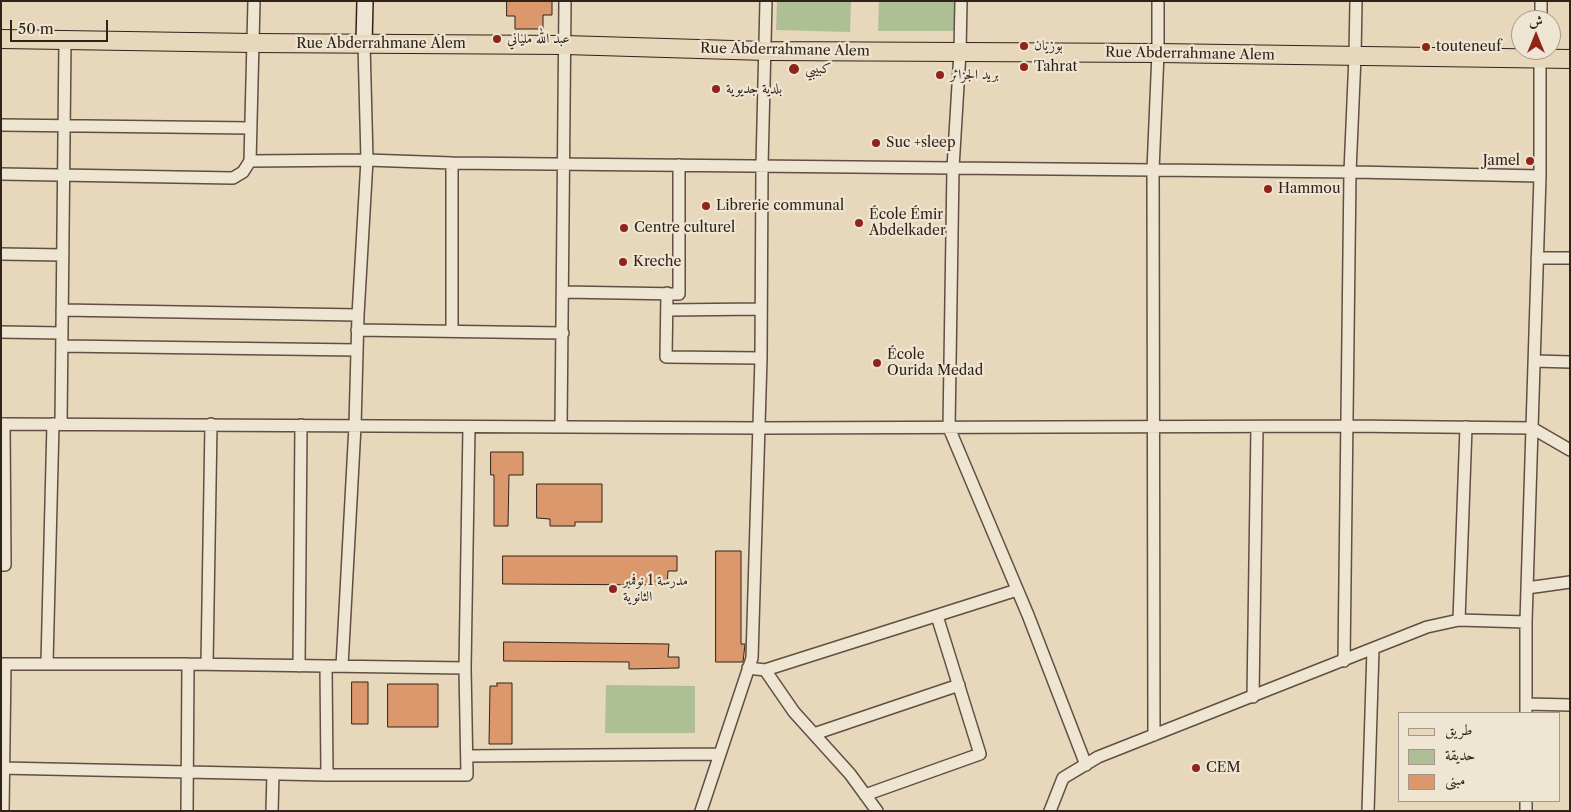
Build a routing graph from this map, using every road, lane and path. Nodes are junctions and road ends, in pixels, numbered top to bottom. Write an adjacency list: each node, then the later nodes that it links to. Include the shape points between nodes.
1 (254, 1): 10 (street)
2 (365, 1): 11 (main road)
3 (565, 1): 12 (street)
4 (766, 1): 13 (street)
5 (961, 1): 14 (street)
6 (1158, 1): 15 (street)
7 (1356, 1): 17 (street)
8 (1, 39): 9 (main road, Rue Abderrahmane Alem)
9 (65, 40): 10 (main road, Rue Abderrahmane Alem); 20 (street)
10 (253, 43): 11 (main road, Rue Abderrahmane Alem); 21 (street)
11 (364, 44): 12 (main road, Rue Abderrahmane Alem); 22 (street)
12 (565, 45): 13 (main road, Rue Abderrahmane Alem); 25 (street)
13 (766, 50): 14 (main road, Rue Abderrahmane Alem); 27 (street)
14 (960, 52): 15 (main road, Rue Abderrahmane Alem); 28 (street)
15 (1158, 53): 17 (main road, Rue Abderrahmane Alem); 29 (street)
16 (1511, 55): 17 (main road, Rue Abderrahmane Alem)
17 (1356, 56): 30 (street)
18 (1540, 60): 33 (street)
19 (1, 125): 20 (street)
20 (64, 126): 21 (street); 32 (street)
21 (251, 128): 23 (street)
22 (367, 160): 23 (street); 24 (street); 43 (street)
23 (250, 161): 32 (street, via 243,172 233,178)
24 (452, 163): 25 (street); 45 (street)
25 (563, 164): 26 (street); 38 (street)
26 (679, 165): 27 (street); 39 (street, via 679,294)
27 (762, 166): 28 (street); 40 (street)
28 (953, 168): 29 (street); 65 (street)
29 (1153, 170): 30 (street); 66 (street)
30 (1350, 172): 33 (street); 60 (street)
31 (1, 174): 32 (street)
32 (64, 175): 35 (street)
33 (1540, 176): 36 (street)
34 (1, 254): 35 (street)
35 (63, 255): 41 (street)
36 (1537, 258): 37 (street); 52 (street)
37 (1570, 258)
38 (563, 292): 39 (street); 48 (street)
39 (668, 293): 42 (street)
40 (761, 309): 42 (street); 51 (street)
41 (62, 310): 43 (street); 47 (street)
42 (667, 310): 51 (street, via 666,357)
43 (358, 315): 44 (street)
44 (357, 330): 45 (street); 50 (street)
45 (452, 331): 48 (street)
46 (1, 332): 47 (street)
47 (62, 333): 49 (street)
48 (563, 333): 61 (street)
49 (62, 346): 50 (street); 55 (street)
50 (357, 350): 58 (street)
51 (761, 358): 64 (street)
52 (1535, 362): 53 (street); 67 (street)
53 (1570, 362)
54 (3, 424): 55 (street); 69 (street)
55 (57, 424): 56 (street); 79 (street)
56 (211, 424): 57 (street); 82 (street)
57 (301, 425): 58 (street); 83 (street)
58 (355, 426): 59 (street); 85 (street)
59 (469, 426): 61 (street); 86 (street)
60 (1348, 426): 62 (street); 63 (street); 78 (street)
61 (562, 427): 64 (street)
62 (1257, 427): 66 (street); 90 (street)
63 (1466, 427): 67 (street); 75 (street)
64 (759, 428): 65 (street); 87 (street, via 752,658)
65 (949, 428): 66 (street); 73 (street)
66 (1154, 428): 94 (street)
67 (1532, 428): 68 (street); 72 (street)
68 (1570, 450)
69 (3, 472): 70 (street, via 5,564)
70 (1, 564)
71 (1570, 582): 72 (street)
72 (1527, 588): 76 (street)
73 (1017, 590): 74 (street); 97 (street)
74 (937, 616): 88 (street); 89 (street)
75 (1459, 620): 76 (street); 77 (street, via 1427,627)
76 (1526, 622): 92 (street)
77 (1374, 649): 78 (street); 111 (street)
78 (1344, 661): 90 (street)
79 (47, 663): 80 (street); 81 (street)
80 (3, 664): 98 (street)
81 (188, 664): 82 (street); 99 (street)
82 (207, 664): 83 (street)
83 (299, 666): 84 (street)
84 (326, 666): 85 (street); 101 (street)
85 (342, 666): 86 (street)
86 (465, 668): 96 (street)
87 (748, 668): 88 (street); 95 (street)
88 (765, 670): 93 (street, via 794,712)
89 (959, 685): 93 (street); 102 (street, via 980,754)
90 (1253, 696): 94 (street)
91 (1570, 705): 92 (street)
92 (1526, 709)
93 (814, 734): 102 (street)
94 (1154, 735): 97 (street)
95 (720, 754): 96 (street); 107 (street)
96 (467, 756): 101 (street, via 467,775)
97 (1086, 765): 103 (street, via 1063,778)
98 (2, 768): 99 (street); 104 (street)
99 (188, 772): 100 (street); 105 (street)
100 (273, 774): 101 (street); 106 (street)
101 (327, 775)
102 (865, 795): 108 (street)
103 (1055, 798): 109 (street); 110 (street)
104 (3, 811)
105 (187, 811)
106 (272, 811)
107 (701, 811)
108 (877, 811)
109 (1050, 811)
110 (1062, 811)
111 (1368, 811)

